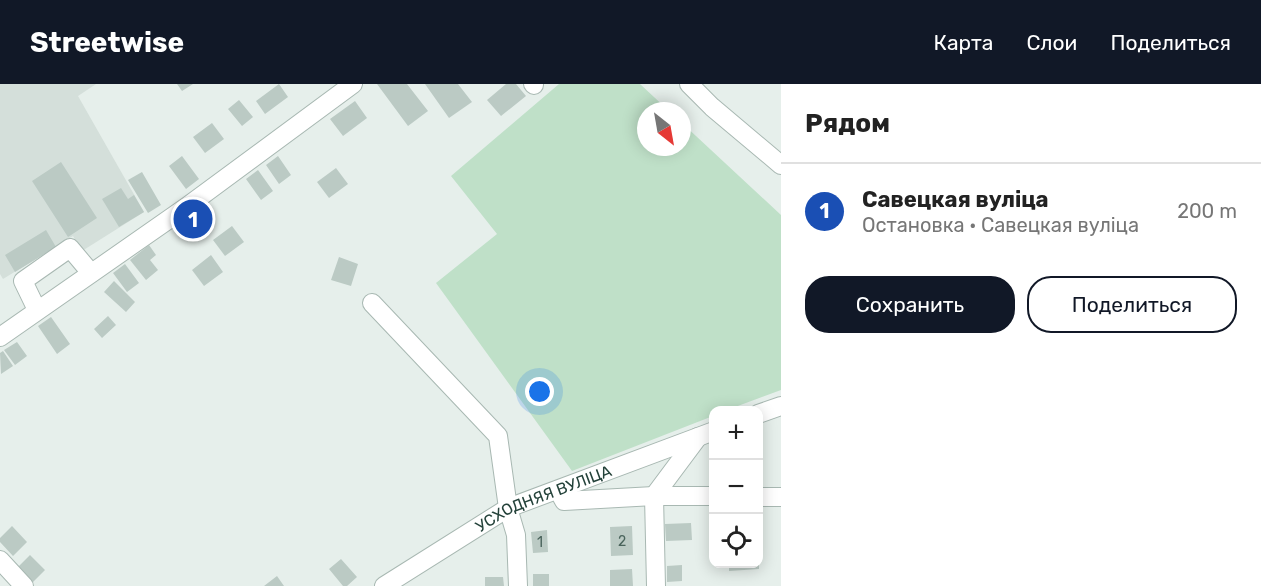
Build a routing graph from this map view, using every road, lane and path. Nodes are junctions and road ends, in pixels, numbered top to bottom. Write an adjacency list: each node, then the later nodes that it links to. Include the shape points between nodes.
1 (353, 84): 4 (street)
2 (689, 84): 3 (street)
3 (781, 165)
4 (91, 273): 6 (street); 6 (street, via 70,248 22,281)
5 (372, 303): 17 (street, via 498,436)
6 (37, 310): 7 (street)
7 (0, 337)
8 (781, 406): 9 (street)
9 (763, 413)
10 (706, 434): 11 (street, УСХОДНЯЯ ВУЛІЦА); 12 (street)
11 (558, 489): 12 (street, via 564,501); 17 (street, УСХОДНЯЯ ВУЛІЦА)
12 (654, 496): 13 (street); 22 (street)
13 (709, 496)
14 (763, 496): 15 (street)
15 (781, 497): 16 (street)
16 (781, 506)
17 (508, 508): 20 (street, УСХОДНЯЯ ВУЛІЦА); 21 (street, via 516,535)
18 (0, 561): 19 (street)
19 (24, 586)
20 (384, 586)
21 (518, 586)
22 (656, 586)

